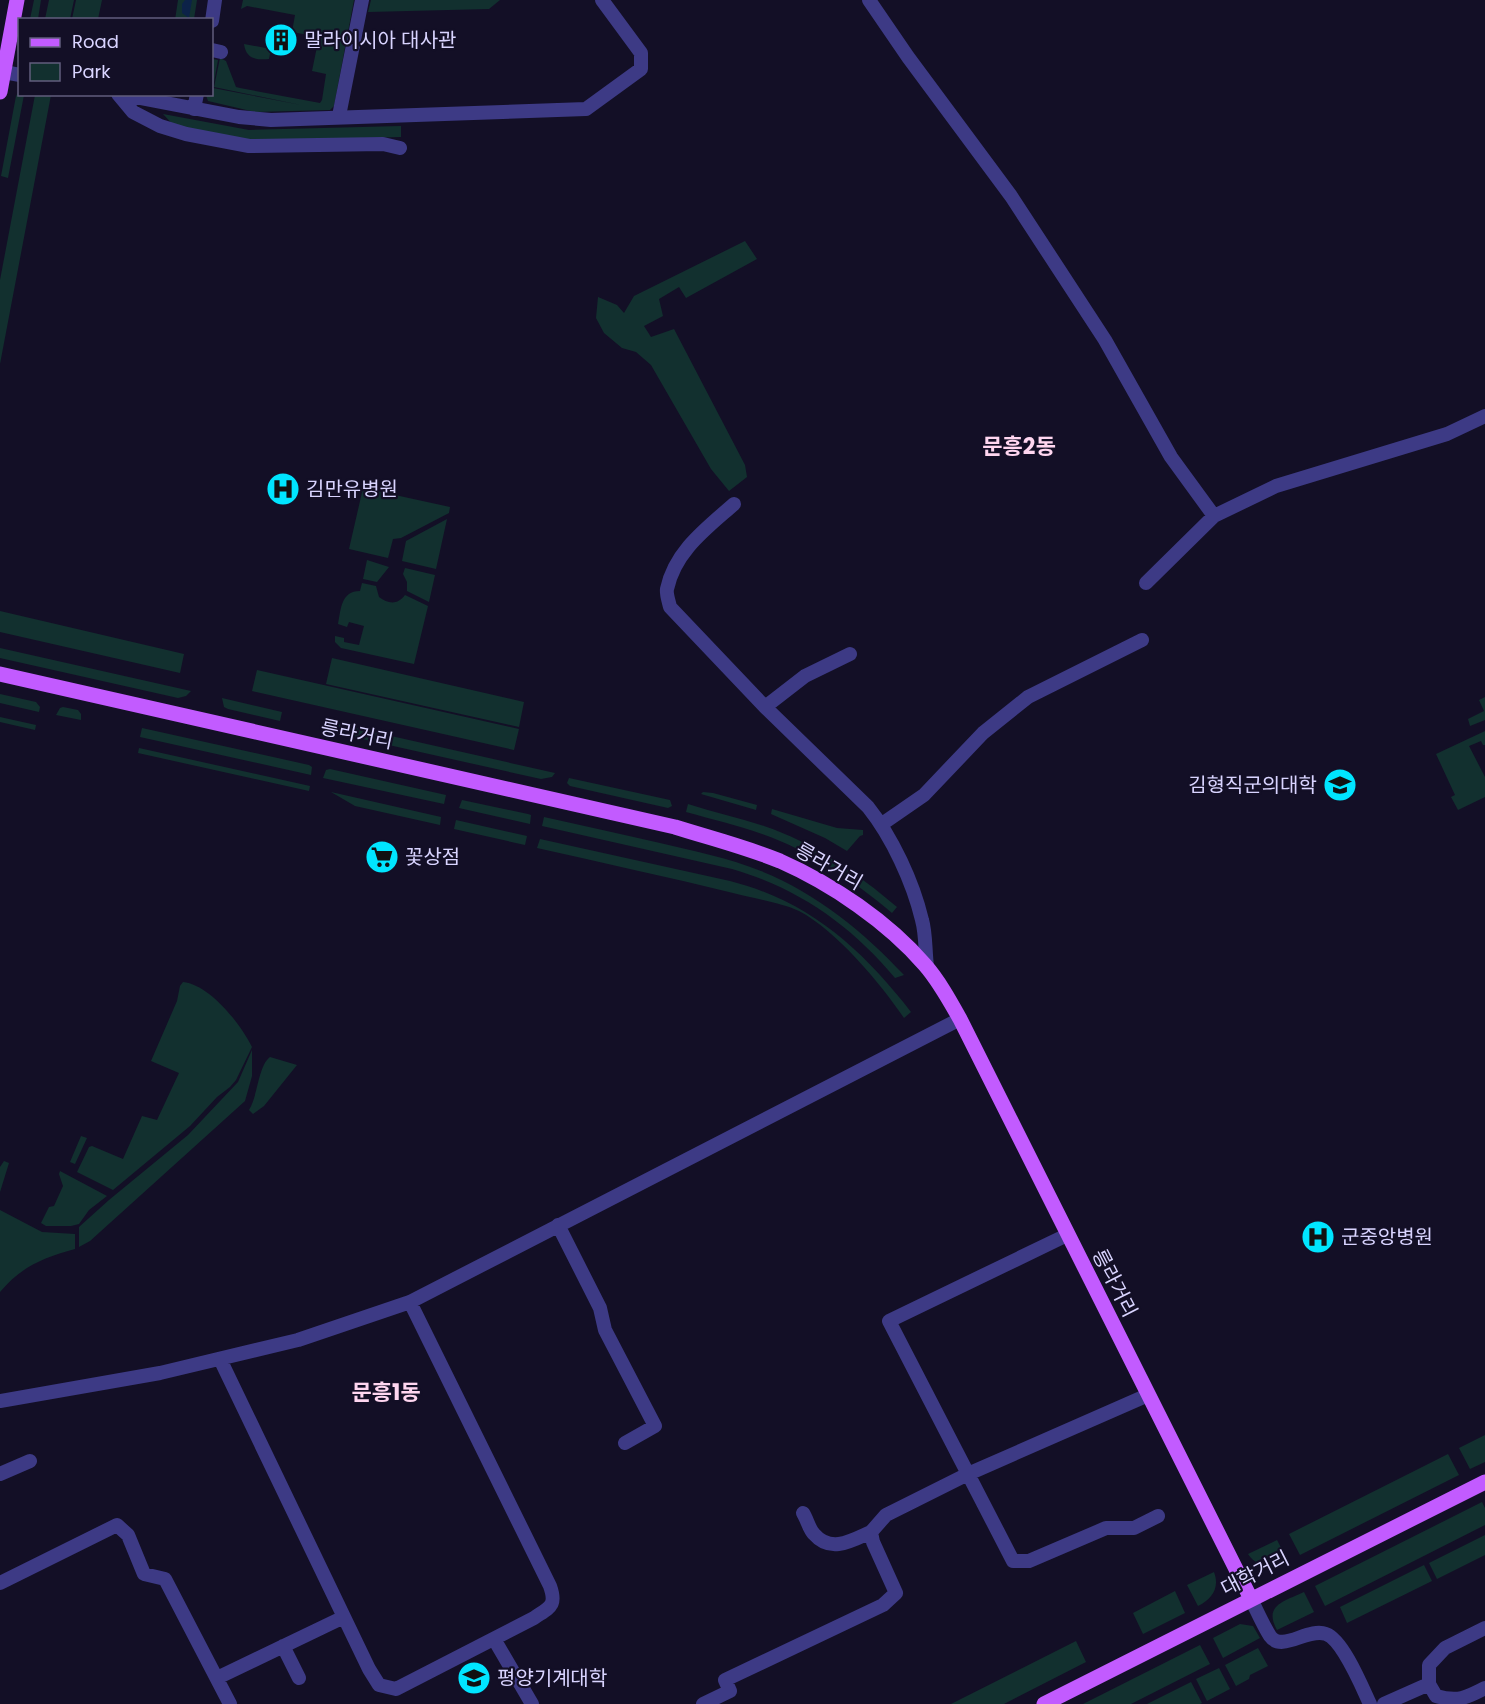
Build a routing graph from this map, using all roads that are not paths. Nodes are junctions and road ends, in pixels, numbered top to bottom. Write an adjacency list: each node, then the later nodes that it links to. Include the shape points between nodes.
1 (17, 0): 7 (main road)
2 (215, 0): 6 (street)
3 (362, 0): 16 (street)
4 (602, 0): 15 (street, via 641,53 641,69 586,109)
5 (868, 0): 20 (street, via 1011,196 1105,340 1171,458)
6 (212, 18)
7 (4, 72): 8 (street); 9 (main road)
8 (18, 75)
9 (0, 92)
10 (120, 96): 17 (street, via 133,112 160,126 249,146 383,144)
11 (128, 96): 14 (street)
12 (197, 96): 14 (street)
13 (480, 99): 15 (street)
14 (194, 110): 16 (street, via 252,119)
15 (479, 114): 16 (street)
16 (339, 116)
17 (400, 148)
18 (1485, 416): 20 (street, via 1448,434 1276,486)
19 (734, 504): 25 (street, via 678,560 667,591 670,607)
20 (1214, 516): 21 (street)
21 (1146, 583)
22 (1142, 640): 26 (street, via 1028,698 983,733 924,795)
23 (850, 654): 25 (street, via 805,676)
24 (0, 674): 27 (main road, 릉라거리, via 675,827 741,847 822,882 889,929)
25 (765, 707): 26 (street, via 837,774)
26 (882, 824): 27 (street, via 923,921)
27 (927, 966): 28 (main road, 릉라거리)
28 (960, 1019): 29 (street); 30 (main road, 릉라거리)
29 (558, 1225): 31 (street); 35 (street, via 600,1308 605,1330 655,1426)
30 (1067, 1235): 33 (main road, 릉라거리); 38 (street, via 889,1321)
31 (410, 1302): 32 (street, via 298,1340); 47 (street, via 554,1598 552,1605 534,1618)
32 (220, 1359): 34 (street); 45 (street)
33 (1148, 1395): 38 (street); 44 (main road, 릉라거리)
34 (0, 1401)
35 (625, 1443)
36 (30, 1461): 37 (street)
37 (0, 1474)
38 (968, 1474): 41 (street, via 1013,1561 1029,1561 1106,1528 1134,1528); 42 (street, via 886,1515)
39 (1485, 1482): 44 (main road, 대학거리)
40 (803, 1513): 42 (street, via 814,1534 838,1546)
41 (1158, 1516)
42 (871, 1532): 55 (street, via 896,1593 883,1605 725,1680 730,1691)
43 (0, 1583): 49 (street, via 117,1525 128,1534 144,1574 165,1580)
44 (1251, 1599): 56 (main road, 대학거리); 57 (street, via 1272,1638 1279,1643 1314,1632 1328,1634 1338,1642)
45 (344, 1617): 47 (street, via 369,1669 379,1685 387,1688 396,1689); 48 (street)
46 (1485, 1628): 51 (street, via 1445,1648 1429,1665)
47 (494, 1639): 54 (street)
48 (283, 1646): 49 (street); 50 (street)
49 (217, 1678): 53 (street)
50 (298, 1678)
51 (1429, 1684): 52 (street, via 1437,1696 1449,1700 1464,1699); 58 (street)
52 (1485, 1688)
53 (230, 1704)
54 (532, 1704)
55 (703, 1704)
56 (1044, 1704)
57 (1370, 1704)
58 (1384, 1704)

